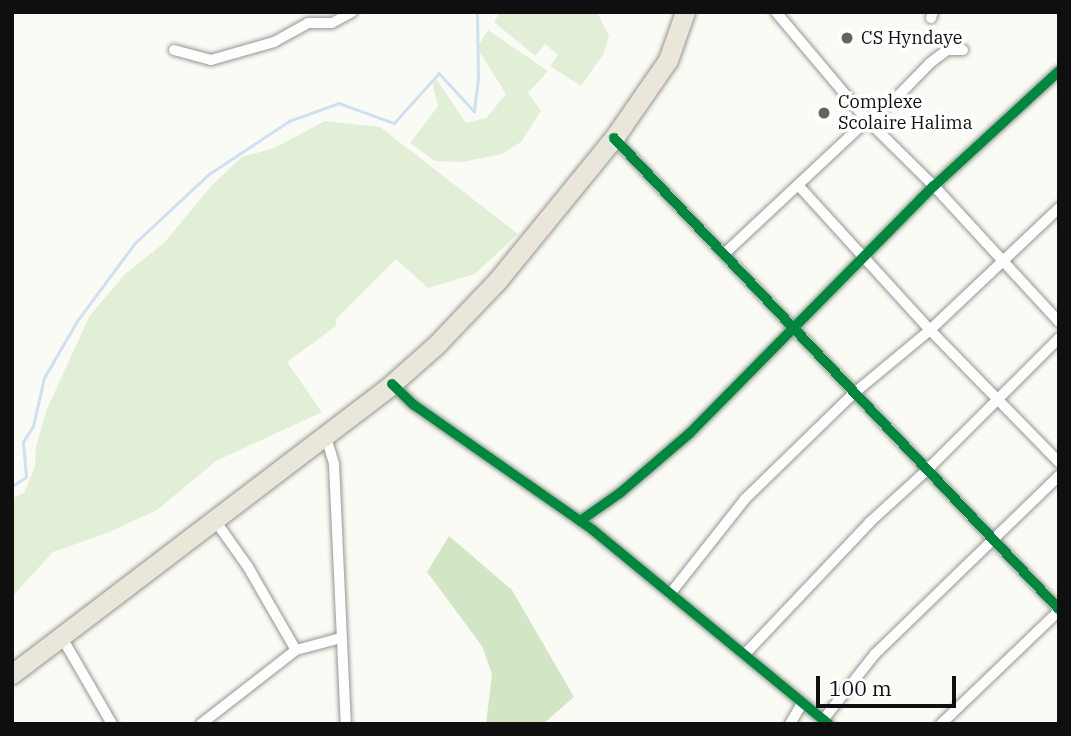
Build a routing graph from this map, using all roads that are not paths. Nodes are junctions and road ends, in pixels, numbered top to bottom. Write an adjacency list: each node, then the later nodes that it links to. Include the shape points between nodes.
1 (352, 12): 4 (street, via 331,23 308,23 274,42 211,60)
2 (685, 12): 8 (highway, via 668,60)
3 (776, 12): 7 (street)
4 (174, 50)
5 (963, 50): 7 (street, via 940,54)
6 (1059, 71): 10 (street)
7 (867, 120): 9 (street); 10 (street)
8 (614, 138): 12 (street); 19 (highway, via 468,313)
9 (798, 185): 12 (street); 13 (street)
10 (933, 186): 13 (street); 14 (street)
11 (1059, 208): 14 (street)
12 (724, 254): 16 (street)
13 (863, 256): 16 (street); 17 (street)
14 (1002, 262): 15 (street); 17 (street)
15 (1059, 321)
16 (791, 327): 20 (street); 27 (street, via 690,433)
17 (930, 330): 20 (street); 21 (street)
18 (1059, 338): 21 (street)
19 (392, 384): 22 (highway); 27 (street, via 414,405)
20 (853, 394): 24 (street); 29 (street, via 746,499)
21 (997, 400): 23 (street); 24 (street)
22 (325, 434): 26 (highway); 32 (street, via 334,464)
23 (1059, 462)
24 (928, 469): 28 (street); 34 (street, via 870,522)
25 (1059, 476): 28 (street)
26 (214, 519): 31 (highway); 33 (street)
27 (580, 521): 29 (street)
28 (993, 538): 30 (street); 37 (street, via 875,654)
29 (670, 594): 34 (street)
30 (1059, 610): 42 (street)
31 (61, 636): 35 (highway); 38 (street)
32 (341, 638): 33 (street); 40 (street)
33 (296, 650): 39 (street)
34 (744, 654): 36 (street)
35 (12, 674)
36 (802, 703): 37 (street); 41 (street)
37 (826, 722)
38 (112, 724)
39 (201, 724)
40 (345, 724)
41 (790, 724)
42 (941, 724)

